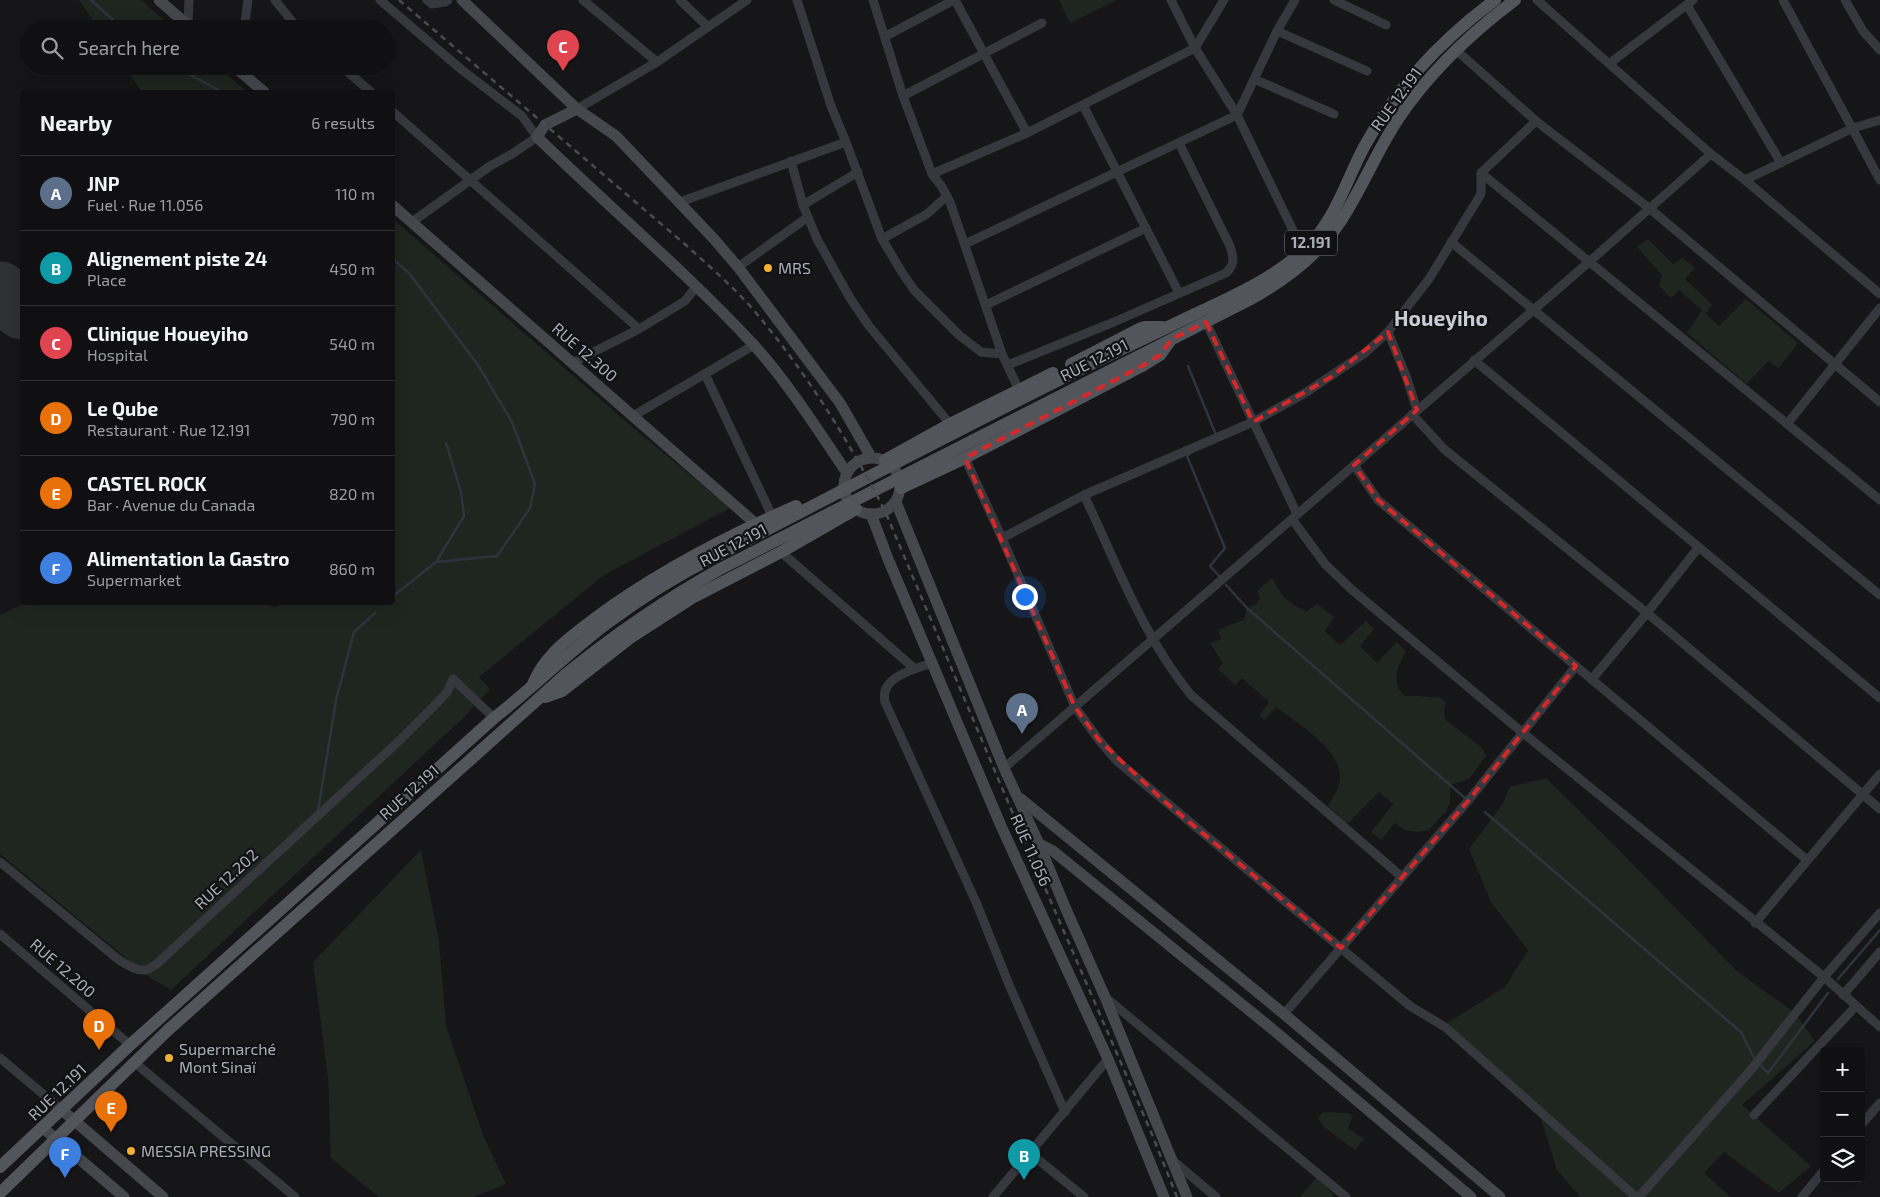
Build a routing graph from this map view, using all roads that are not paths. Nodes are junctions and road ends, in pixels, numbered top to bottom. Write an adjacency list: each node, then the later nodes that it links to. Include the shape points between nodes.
1 (159, 0): 25 (main road)
2 (189, 0): 26 (street)
3 (248, 0): 27 (street)
4 (275, 0): 28 (street)
5 (380, 0): 56 (street, via 522,116)
6 (427, 0): 7 (street, via 432,4)
7 (448, 0)
8 (462, 0): 48 (main road)
9 (583, 0): 38 (street)
10 (680, 0): 31 (street)
11 (748, 0): 31 (street)
12 (797, 0): 57 (street)
13 (873, 0): 33 (street)
14 (955, 0): 33 (street); 37 (street)
15 (1171, 0): 34 (street)
16 (1224, 0): 34 (street)
17 (1295, 0): 32 (street)
18 (1334, 0): 30 (street)
19 (1494, 0): 80 (main road, RUE 12.191 / 12.191, via 1449,37 1397,95 1365,146 1334,212)
20 (1515, 0): 35 (main road, RUE 12.191)
21 (1537, 0): 39 (street)
22 (1783, 0): 54 (street)
23 (1845, 0): 36 (street)
24 (1690, 2): 39 (street); 61 (street)
25 (182, 20)
26 (190, 20)
27 (245, 20)
28 (291, 20)
29 (1042, 23): 37 (street)
30 (1386, 25)
31 (708, 27): 38 (street)
32 (1277, 31): 40 (street); 43 (street)
33 (886, 36): 46 (street)
34 (1195, 48): 47 (street); 51 (street)
35 (1456, 50): 53 (street); 89 (main road, RUE 12.191, via 1398,119 1342,220 1314,254 1277,285)
36 (1880, 50)
37 (985, 52): 46 (street); 55 (street)
38 (657, 62): 48 (street)
39 (1610, 64): 59 (street)
40 (1367, 71)
41 (246, 75): 44 (main road)
42 (351, 75): 45 (street)
43 (1254, 79): 50 (street); 51 (street)
44 (262, 90)
45 (369, 90)
46 (903, 96): 65 (street)
47 (1083, 105): 55 (street); 62 (street)
48 (577, 109): 56 (main road, via 545,125); 70 (main road, via 616,136)
49 (395, 114): 66 (street)
50 (1334, 114)
51 (1237, 115): 58 (street); 80 (street)
52 (1880, 120): 54 (street)
53 (1536, 121): 64 (street); 73 (street)
54 (1853, 128): 61 (street); 68 (street)
55 (1027, 133): 65 (street)
56 (537, 137): 66 (street); 83 (main road)
57 (846, 142): 60 (street); 63 (street)
58 (1179, 143): 62 (street); 84 (street, via 1234,259 1233,266 1226,273)
59 (1711, 154): 67 (street); 73 (street)
60 (791, 161): 70 (street); 71 (street)
61 (1780, 162): 67 (street)
62 (1116, 171): 76 (street); 79 (street)
63 (858, 172): 71 (street); 77 (street)
64 (1481, 173): 78 (street, via 1481,194); 81 (street)
65 (932, 174): 69 (street)
66 (470, 179): 75 (street); 90 (street)
67 (1745, 180): 85 (street)
68 (1880, 180)
69 (947, 196): 77 (street, via 927,214); 79 (street)
70 (680, 202): 82 (main road)
71 (803, 205): 74 (street)
72 (395, 208): 75 (main road, RUE 12.300)
73 (1650, 208): 81 (street); 97 (street)
74 (808, 217): 82 (street); 105 (street, via 850,298 869,326)
75 (412, 222): 96 (main road, RUE 12.300)
76 (1146, 228): 84 (street); 86 (street)
77 (882, 239): 94 (street, via 915,291 953,329 981,352)
78 (1452, 242): 87 (street); 91 (street, via 1429,279)
79 (965, 244): 86 (street)
80 (1303, 251): 92 (main road, RUE 12.191 / 12.191, via 1277,273)
81 (1589, 262): 87 (street); 106 (street)
82 (738, 267): 107 (main road, via 840,403)
83 (696, 287): 90 (street, via 685,302); 93 (main road)
84 (1179, 293): 98 (street)
85 (1880, 294)
86 (986, 305): 94 (street)
87 (1534, 308): 95 (street); 124 (street)
88 (1880, 308): 97 (street)
89 (1206, 322): 92 (main road, RUE 12.191); 104 (street)
90 (639, 329): 96 (street)
91 (1388, 332): 102 (street, via 1406,376); 104 (street, via 1331,377)
92 (1169, 333): 100 (main road, via 1145,327); 108 (main road, via 1160,355 1144,366); 131 (main road, RUE 12.191, via 1046,402 720,569 609,640); 131 (main road, RUE 12.191 / 12.191, via 1040,390 674,578 575,649)
93 (754, 345): 99 (street); 111 (main road, via 780,376)
94 (1002, 354): 98 (street)
95 (1474, 360): 102 (street); 122 (street)
96 (572, 363): 103 (main road, RUE 12.300)
97 (1835, 364): 101 (street); 106 (street)
98 (1008, 365): 100 (street)
99 (705, 374): 103 (street); 118 (street)
100 (1019, 390): 105 (main road)
101 (1880, 402)
102 (1415, 412): 110 (street); 125 (street, via 1444,449)
103 (633, 416): 120 (main road, RUE 12.300)
104 (1253, 422): 113 (street); 119 (street)
105 (950, 424): 109 (main road)
106 (1787, 424): 114 (street)
107 (871, 457): 109 (main road); 111 (main road, via 856,462)
108 (965, 458): 112 (main road); 121 (street)
109 (885, 460): 112 (main road, via 897,471)
110 (1354, 464): 119 (street); 128 (street, via 1378,500)
111 (846, 479): 116 (main road, via 847,499); 118 (main road)
112 (901, 488): 115 (main road)
113 (1084, 495): 121 (street); 126 (street)
114 (1880, 500)
115 (896, 502): 117 (main road, via 885,511); 136 (main road)
116 (856, 509): 117 (main road); 123 (main road)
117 (871, 514): 127 (main road, RUE 11.056)
118 (772, 516): 120 (main road)
119 (1294, 516): 126 (street); 135 (street, via 1314,550 1336,576)
120 (756, 524): 131 (main road, via 692,556 615,603 555,651 541,667)
121 (1002, 538): 133 (street)
122 (1698, 548): 125 (street); 132 (street)
123 (781, 552): 129 (street); 131 (main road, via 692,598 630,638 562,691)
124 (1880, 595)
125 (1647, 613): 130 (street); 138 (street)
126 (1152, 640): 133 (street); 144 (street, via 1191,695)
127 (932, 662): 129 (street); 158 (main road, RUE 11.056)
128 (1576, 666): 130 (street); 135 (street)
129 (915, 669): 162 (street, via 890,683 883,695 885,702 976,902)
130 (1592, 680): 142 (street)
131 (536, 694): 134 (main road, RUE 12.191); 159 (main road, RUE 12.191)
132 (1880, 698)
133 (1075, 707): 136 (street); 148 (street, via 1117,761)
134 (494, 718): 143 (street, RUE 12.202, via 454,679 438,703 399,741 176,946 145,970 119,960); 156 (main road, RUE 12.191)
135 (1523, 733): 144 (street); 146 (street)
136 (1004, 768): 139 (main road)
137 (1880, 774): 138 (street)
138 (1863, 795): 140 (street); 142 (street)
139 (1018, 797): 141 (main road); 154 (main road)
140 (1880, 809)
141 (1039, 844): 152 (main road); 183 (main road, via 1053,851 1271,1028)
142 (1807, 860): 146 (street)
143 (0, 862)
144 (1402, 877): 148 (street)
145 (1880, 913): 150 (street)
146 (1755, 923): 150 (street)
147 (0, 934): 156 (street, RUE 12.200)
148 (1341, 948): 154 (street); 185 (street, via 1410,1006 1444,1027)
149 (1880, 952): 151 (street)
150 (1824, 977): 151 (street); 185 (street, via 1750,1071)
151 (1843, 995): 153 (street)
152 (1105, 997): 169 (main road); 182 (street)
153 (1856, 1006): 155 (street); 163 (street)
154 (1284, 1014): 184 (main road)
155 (1880, 1027)
156 (130, 1045): 161 (main road, RUE 12.191)
157 (0, 1058): 161 (street)
158 (1108, 1060): 162 (street); 179 (main road, RUE 11.056)
159 (134, 1062): 165 (main road, RUE 12.191); 176 (street)
160 (1880, 1102): 164 (street)
161 (62, 1110): 165 (main road); 166 (main road, RUE 12.191)
162 (1065, 1112): 168 (street)
163 (1754, 1115)
164 (1865, 1120)
165 (74, 1122): 167 (main road, RUE 12.191); 175 (main road)
166 (43, 1128): 167 (main road); 170 (main road, RUE 12.191)
167 (56, 1139): 172 (main road, RUE 12.191); 174 (main road)
168 (1030, 1153): 177 (street); 178 (street)
169 (1170, 1158): 180 (main road); 181 (street)
170 (3, 1159)
171 (1820, 1175): 186 (street)
172 (0, 1193): 173 (street)
173 (4, 1197)
174 (124, 1197)
175 (163, 1197)
176 (295, 1197)
177 (993, 1197)
178 (1084, 1197)
179 (1164, 1197)
180 (1187, 1197)
181 (1216, 1197)
182 (1346, 1197)
183 (1471, 1197)
184 (1500, 1197)
185 (1638, 1197)
186 (1802, 1197)

